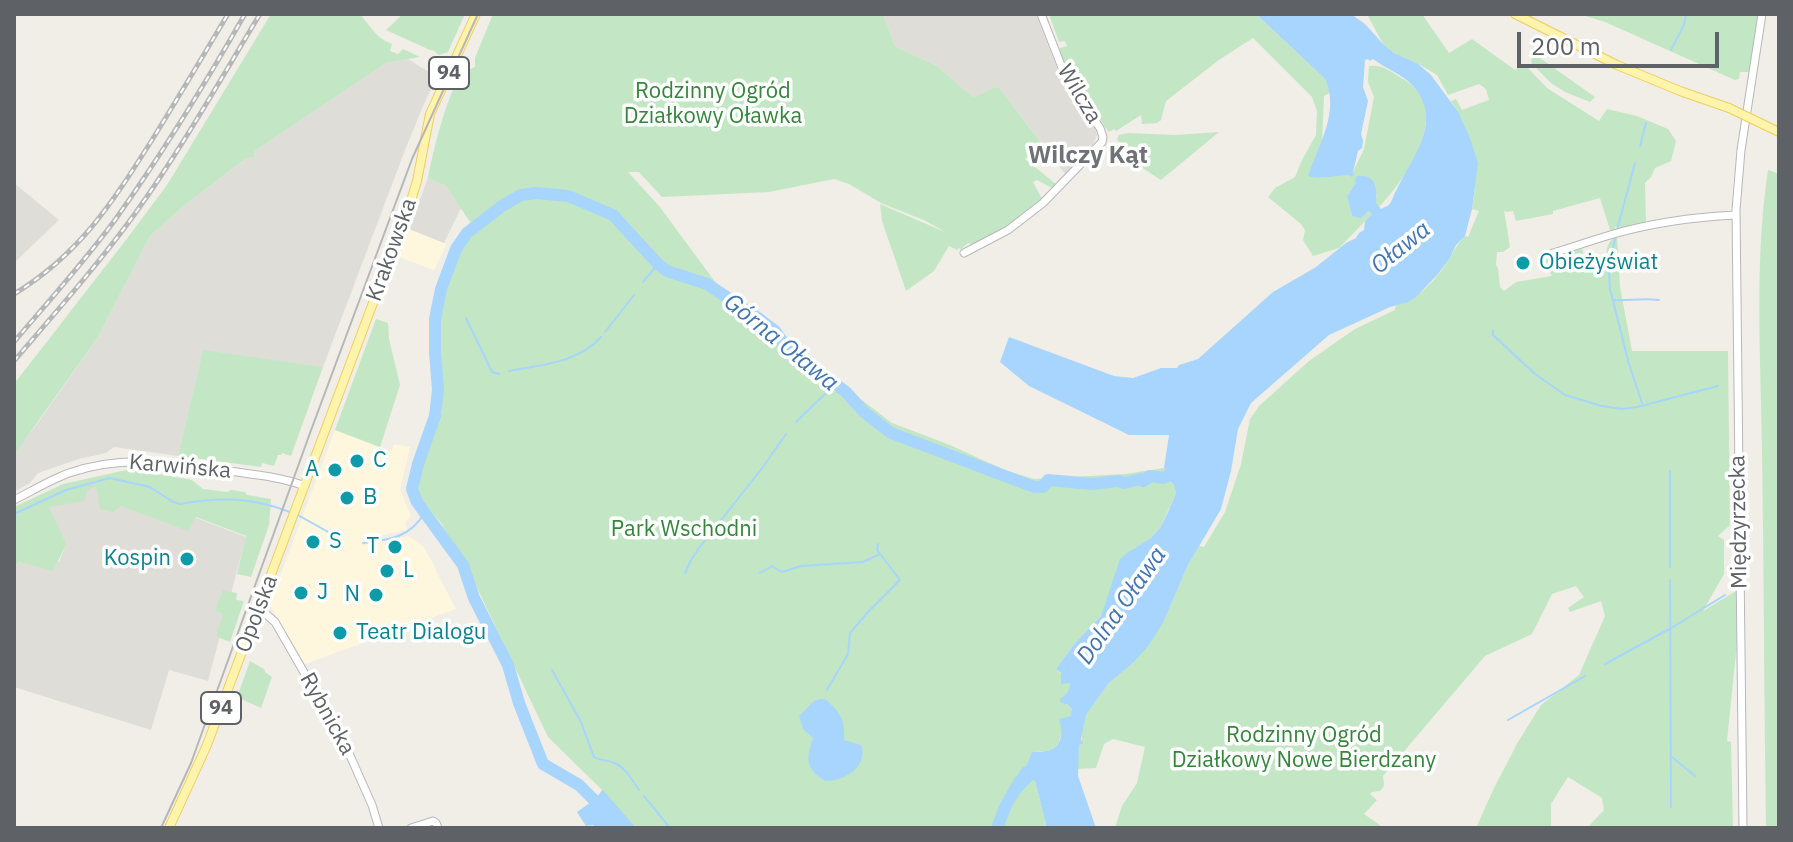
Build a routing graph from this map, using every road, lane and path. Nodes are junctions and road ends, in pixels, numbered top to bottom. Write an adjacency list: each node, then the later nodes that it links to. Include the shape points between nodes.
1 (476, 14): 9 (main road, Krakowska / 94, via 430,114 409,207)
2 (1041, 14): 7 (street, Wilcza, via 1060,69 1100,128 1102,142 1033,211)
3 (1515, 14): 5 (main road, bridge, via 1617,65)
4 (1762, 14): 6 (street, Międzyrzecka)
5 (1779, 132)
6 (1736, 215): 8 (street, via 1657,224); 16 (street, Międzyrzecka)
7 (964, 253)
8 (1550, 254)
9 (305, 486): 10 (street, Karwińska, via 156,461 126,461 70,473); 11 (main road, Opolska / 94)
10 (14, 500)
11 (258, 611): 12 (main road, Opolska / 94); 13 (street, Rybnicka, via 275,622 340,735)
12 (169, 828)
13 (379, 828)
14 (411, 828): 15 (street, via 433,821)
15 (438, 828)
16 (1743, 828)

